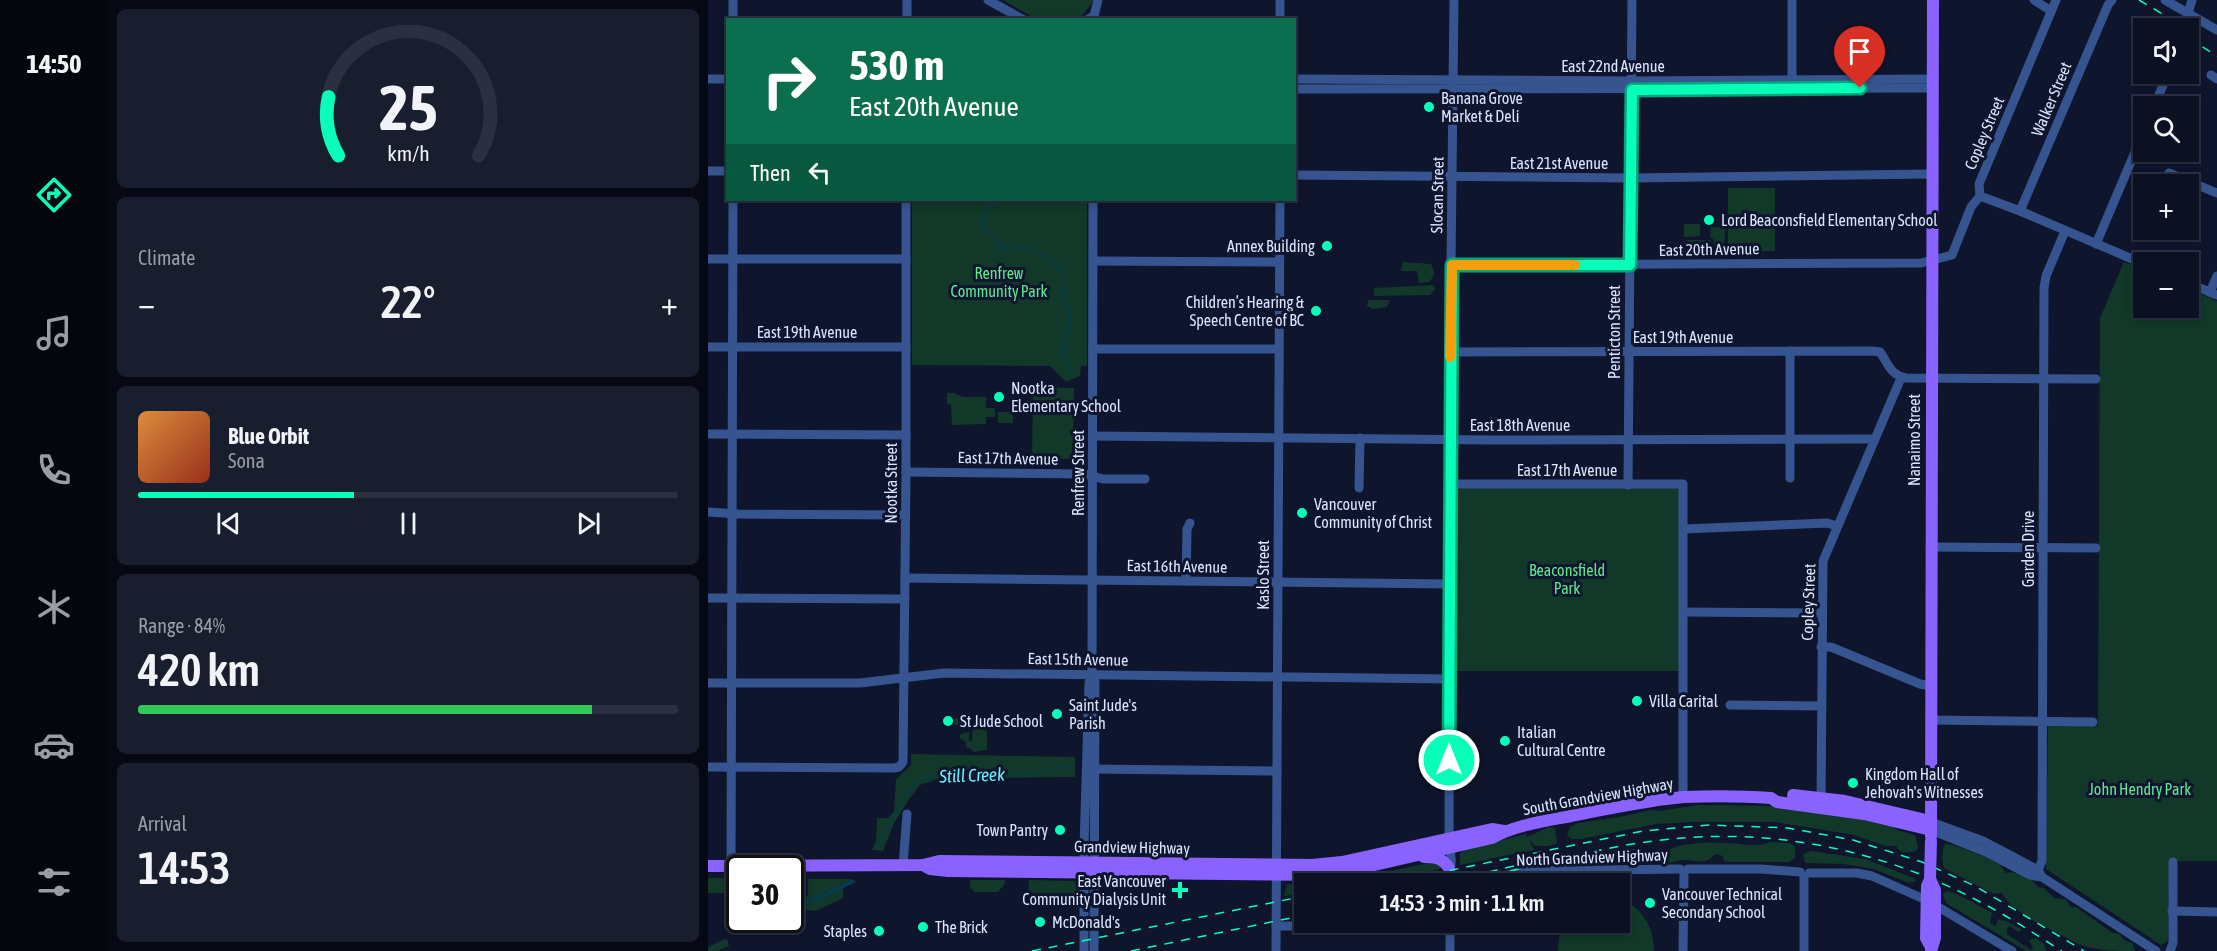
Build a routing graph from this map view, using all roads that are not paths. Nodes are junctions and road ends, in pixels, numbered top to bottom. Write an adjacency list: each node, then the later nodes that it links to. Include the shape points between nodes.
1 (733, 0): 17 (street)
2 (907, 0): 18 (street)
3 (988, 0): 19 (street)
4 (1098, 0): 20 (street)
5 (1280, 0): 21 (street)
6 (1454, 0): 27 (street, Slocan Street)
7 (1632, 0): 29 (street, Penticton Street)
8 (1792, 0): 28 (street)
9 (1933, 0): 26 (main road, Nanaimo Street)
10 (2034, 0): 15 (street)
11 (2056, 0): 15 (street, Copley Street)
12 (2112, 0): 45 (street, Walker Street)
13 (2165, 0): 16 (street)
14 (2192, 0): 16 (street)
15 (2051, 11): 40 (street, Copley Street, via 1979,184)
16 (2188, 14): 22 (street)
17 (733, 18)
18 (907, 18)
19 (1020, 18)
20 (1090, 18)
21 (1280, 18)
22 (2217, 30)
23 (708, 79): 24 (street)
24 (726, 79)
25 (1296, 79): 27 (street, East 22nd Avenue)
26 (1931, 84): 28 (street, East 22nd Avenue); 35 (main road, Nanaimo Street)
27 (1454, 85): 29 (street, East 22nd Avenue); 30 (street, East 22nd Avenue); 37 (street, Slocan Street)
28 (1792, 85): 29 (street, East 22nd Avenue)
29 (1632, 86): 38 (street, Penticton Street)
30 (1296, 89)
31 (2133, 157): 47 (street)
32 (708, 171): 33 (street)
33 (726, 171)
34 (2169, 173): 39 (street)
35 (1931, 174): 38 (street, East 21st Avenue); 53 (main road, Nanaimo Street)
36 (1296, 175): 37 (street, East 21st Avenue)
37 (1452, 178): 38 (street, East 21st Avenue); 55 (street, Slocan Street)
38 (1631, 178): 56 (street, Penticton Street)
39 (2217, 193)
40 (1980, 196): 45 (street); 53 (street, Copley Street, via 1971,207 1953,255)
41 (733, 201): 49 (street)
42 (906, 201): 50 (street, Nootka Street)
43 (1093, 201): 52 (street, Renfrew Street)
44 (1280, 201): 54 (street, Kaslo Street)
45 (2020, 211): 46 (street)
46 (2065, 231): 47 (street); 70 (street, Garden Drive, via 2044,288)
47 (2096, 244): 51 (street)
48 (708, 259): 49 (street)
49 (733, 259): 50 (street); 60 (street)
50 (906, 259): 62 (street, Nootka Street)
51 (2133, 259)
52 (1093, 261): 54 (street); 63 (street, Renfrew Street)
53 (1931, 261): 56 (street, East 20th Avenue); 69 (main road, Nanaimo Street)
54 (1279, 262): 64 (street, Kaslo Street)
55 (1452, 265): 56 (street, East 20th Avenue); 66 (street, Slocan Street)
56 (1630, 265): 67 (street, Penticton Street)
57 (2217, 276): 59 (street)
58 (2199, 287): 59 (street)
59 (2213, 293)
60 (733, 346): 61 (street, East 19th Avenue); 62 (street, East 19th Avenue); 73 (street)
61 (708, 347)
62 (906, 347): 74 (street, Nootka Street)
63 (1093, 349): 64 (street); 75 (street, Renfrew Street)
64 (1279, 349): 76 (street, Kaslo Street)
65 (1790, 351): 67 (street, East 19th Avenue); 68 (street, East 19th Avenue, via 1880,352 1889,369); 78 (street)
66 (1450, 352): 67 (street, East 19th Avenue); 80 (street, Slocan Street)
67 (1630, 353): 81 (street, Penticton Street)
68 (1901, 378): 69 (street); 79 (street, Copley Street)
69 (1931, 378): 70 (street); 95 (main road, Nanaimo Street)
70 (2045, 379): 71 (street); 96 (street, Garden Drive)
71 (2096, 379)
72 (708, 434): 73 (street)
73 (733, 434): 74 (street); 90 (street)
74 (906, 435): 82 (street, Nootka Street)
75 (1093, 436): 76 (street, East 18th Avenue); 83 (street, Renfrew Street)
76 (1279, 437): 77 (street, East 18th Avenue); 101 (street, Kaslo Street)
77 (1360, 438): 80 (street, East 18th Avenue); 88 (street)
78 (1790, 438): 79 (street, East 18th Avenue); 81 (street, East 18th Avenue); 85 (street)
79 (1874, 439): 93 (street, Copley Street)
80 (1450, 440): 81 (street, East 18th Avenue); 86 (street, Slocan Street)
81 (1629, 440): 87 (street, Penticton Street)
82 (906, 472): 83 (street, East 17th Avenue); 91 (street, Nootka Street)
83 (1093, 476): 84 (street, East 17th Avenue); 99 (street, Renfrew Street)
84 (1145, 478)
85 (1790, 478)
86 (1450, 484): 87 (street, East 17th Avenue); 102 (street, Slocan Street)
87 (1628, 485): 94 (street, East 17th Avenue, via 1683,484)
88 (1359, 488)
89 (708, 512): 90 (street)
90 (732, 513): 91 (street); 104 (street)
91 (906, 515): 98 (street, Nootka Street)
92 (1190, 523): 100 (street)
93 (1837, 526): 94 (street, via 1827,523); 107 (street, Copley Street, via 1823,561)
94 (1684, 529): 106 (street)
95 (1930, 547): 96 (street); 115 (main road, Nanaimo Street)
96 (2043, 548): 97 (street); 119 (street, Garden Drive)
97 (2096, 548)
98 (905, 578): 99 (street, East 16th Avenue); 105 (street, Nootka Street)
99 (1092, 580): 100 (street, East 16th Avenue); 109 (street, Renfrew Street)
100 (1186, 581): 101 (street, East 16th Avenue)
101 (1278, 582): 102 (street, East 16th Avenue); 110 (street, Kaslo Street)
102 (1449, 584): 112 (street, Slocan Street)
103 (708, 598): 104 (street)
104 (732, 598): 105 (street); 114 (street)
105 (905, 599): 111 (street, Nootka Street)
106 (1684, 612): 107 (street); 125 (street)
107 (1822, 613): 108 (street, Copley Street)
108 (1821, 647): 115 (street, via 1831,647); 117 (street, Copley Street)
109 (1092, 675): 110 (street, East 15th Avenue); 111 (street, East 15th Avenue, via 944,673); 123 (street, Renfrew Street, via 1095,682)
110 (1277, 676): 112 (street, East 15th Avenue); 124 (street, Kaslo Street)
111 (904, 678): 114 (street, East 15th Avenue, via 860,683); 122 (street, Nootka Street, via 901,765)
112 (1449, 679): 129 (street, Slocan Street)
113 (708, 682): 114 (street, East 15th Avenue)
114 (731, 682): 122 (street)
115 (1930, 686): 118 (main road, Nanaimo Street)
116 (1730, 705): 117 (street)
117 (1821, 706): 126 (street, Copley Street)
118 (1930, 720): 119 (street); 128 (main road, Nanaimo Street)
119 (2042, 721): 120 (street); 146 (street, Garden Drive)
120 (2093, 722)
121 (708, 766): 122 (street)
122 (732, 767): 130 (street)
123 (1090, 769): 124 (street); 138 (street, Renfrew Street)
124 (1277, 771): 140 (street, Kaslo Street)
125 (1683, 798): 126 (main road, South Grandview Highway, via 1727,796); 129 (main road, South Grandview Highway, via 1643,802 1504,831 1492,829)
126 (1821, 802): 128 (main road, South Grandview Highway)
127 (907, 814): 134 (street)
128 (1931, 831): 146 (street, South Grandview Highway, via 1979,849 2030,875); 148 (main road, Nanaimo Street, bridge)
129 (1449, 843): 131 (main road, South Grandview Highway); 132 (main road, South Grandview Highway); 139 (street, Slocan Street)
130 (731, 855)
131 (1405, 859): 139 (main road, via 1437,857); 143 (main road, South Grandview Highway)
132 (1342, 862): 140 (main road, Grandview Highway)
133 (2173, 862): 149 (street)
134 (903, 865): 137 (main road, Grandview Highway); 138 (main road, Grandview Highway, via 948,871)
135 (708, 866): 136 (main road, Grandview Highway)
136 (726, 866)
137 (804, 866)
138 (1090, 868): 140 (main road, Grandview Highway); 155 (street, Renfrew Street); 156 (street, Renfrew Street)
139 (1449, 868): 144 (street, Slocan Street)
140 (1276, 870): 142 (main road, Grandview Highway); 151 (street, Kaslo Street)
141 (1684, 871): 145 (street, North Grandview Highway); 147 (street, North Grandview Highway, via 1761,869); 159 (street)
142 (1313, 873)
143 (1330, 873)
144 (1449, 873)
145 (1520, 873)
146 (2040, 873): 162 (street, South Grandview Highway)
147 (1804, 874): 148 (street, North Grandview Highway, via 1841,872 1872,876); 160 (street)
148 (1931, 902): 154 (main road, Nanaimo Street, via 1926,938); 161 (street, North Grandview Highway)
149 (2172, 911): 150 (street); 163 (street)
150 (2217, 912)
151 (1276, 926): 152 (street); 157 (street, Kaslo Street)
152 (1294, 926)
153 (1450, 933): 158 (street)
154 (1931, 949)
155 (1084, 951)
156 (1094, 951)
157 (1276, 951)
158 (1450, 951)
159 (1683, 951)
160 (1804, 951)
161 (2012, 951)
162 (2156, 951)
163 (2170, 951)

